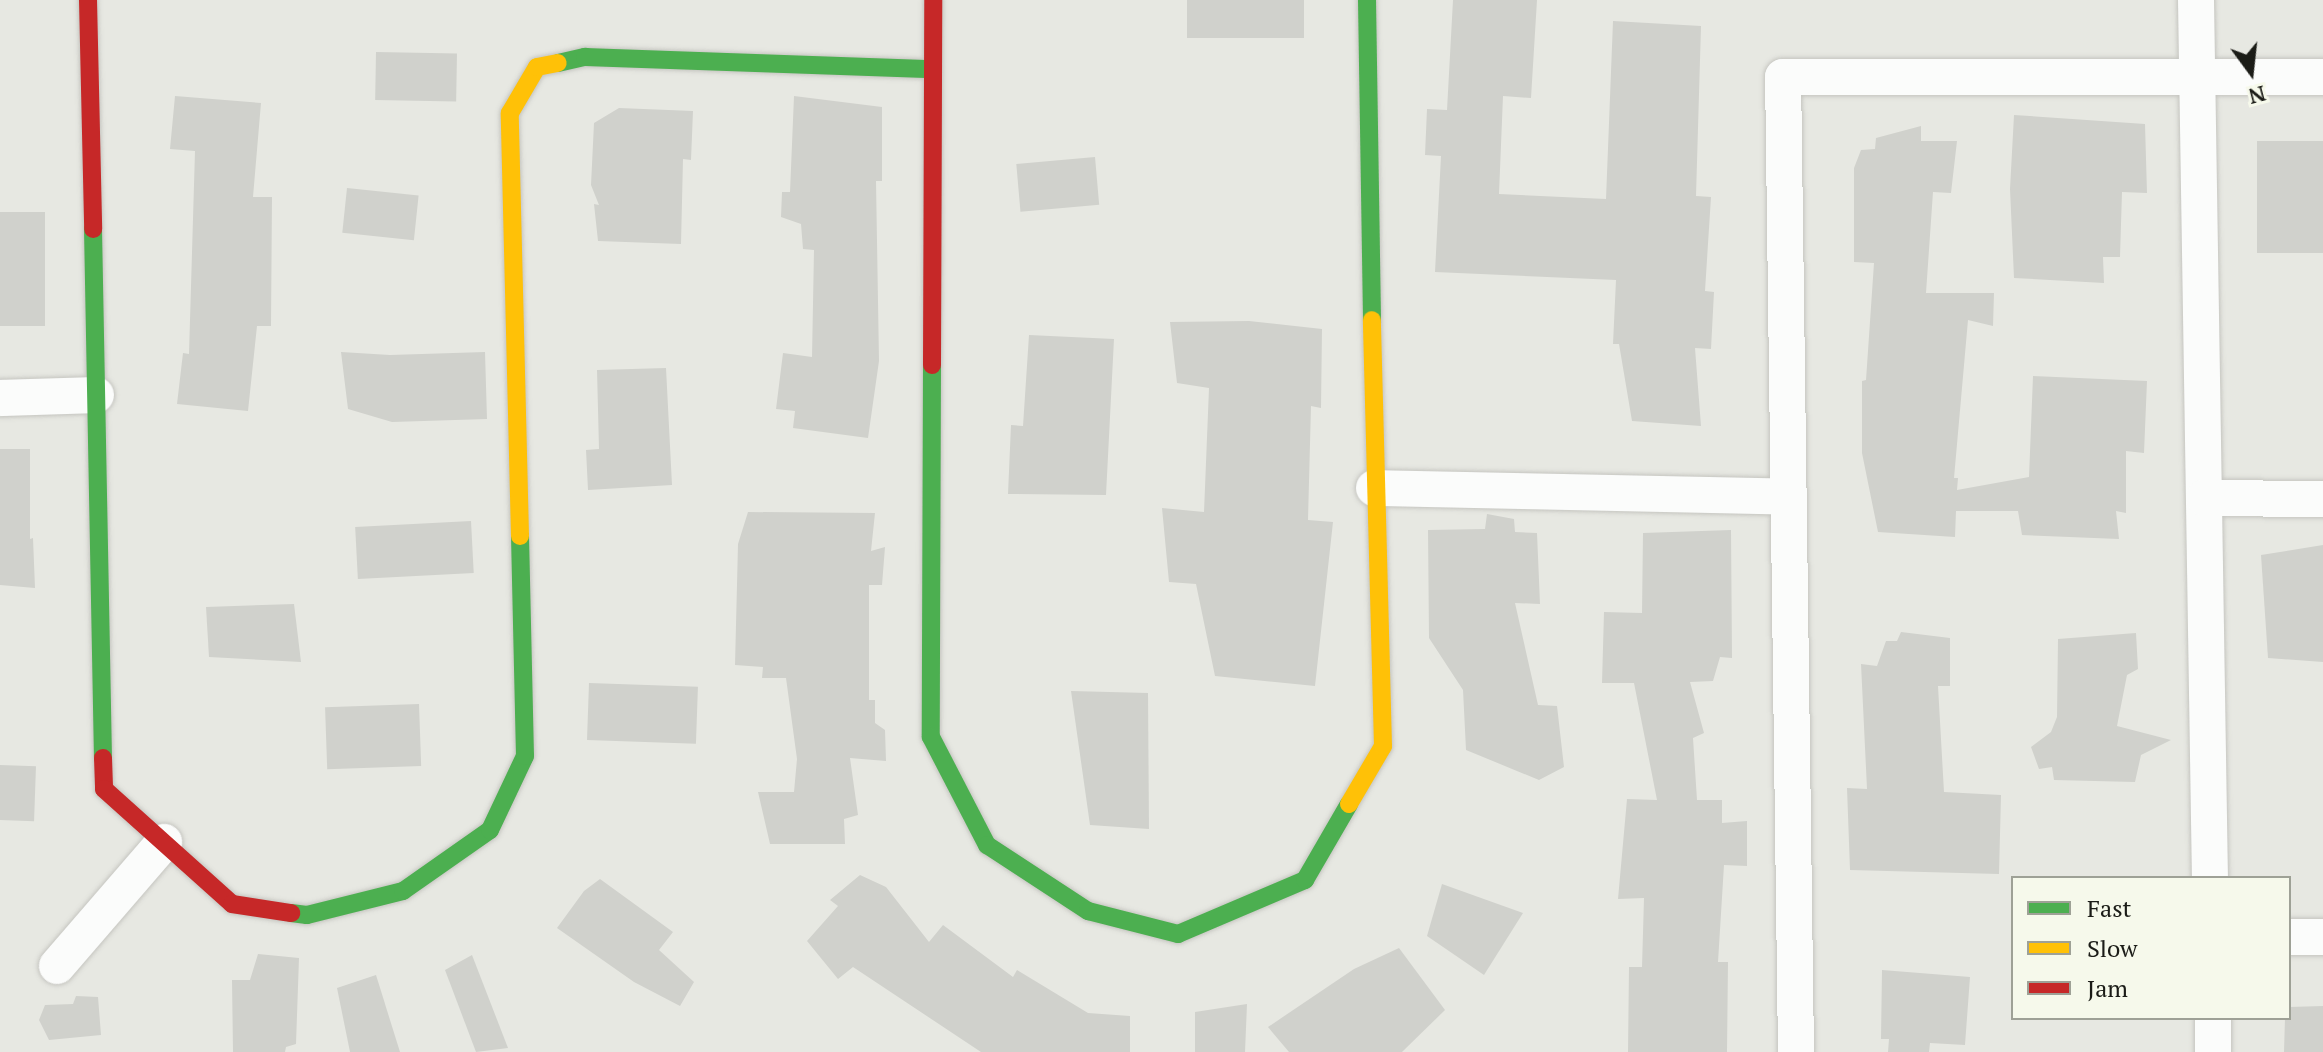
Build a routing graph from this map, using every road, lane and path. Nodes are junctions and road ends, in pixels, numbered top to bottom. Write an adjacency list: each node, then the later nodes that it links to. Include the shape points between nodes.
1 (88, 0): 8 (street)
2 (933, 0): 5 (street)
3 (1367, 0): 10 (street)
4 (2196, 0): 6 (street)
5 (933, 69): 10 (street, via 931,737 987,845 1088,911 1178,934 1305,880 1383,746); 14 (street, via 585,57 537,67 510,113 525,756 490,830 403,891 307,915 232,904)
6 (2197, 75): 7 (street); 11 (street, via 1783,77); 12 (street)
7 (2323, 77)
8 (96, 395): 9 (street); 14 (street, via 104,789)
9 (0, 398)
10 (1374, 488): 11 (street)
11 (1788, 497): 20 (street)
12 (2204, 498): 13 (street); 15 (street)
13 (2323, 499)
14 (164, 842): 18 (street)
15 (2210, 876)
16 (2291, 937): 17 (street)
17 (2323, 937)
18 (57, 966)
19 (2213, 1020): 21 (street)
20 (1796, 1052)
21 (2213, 1052)

